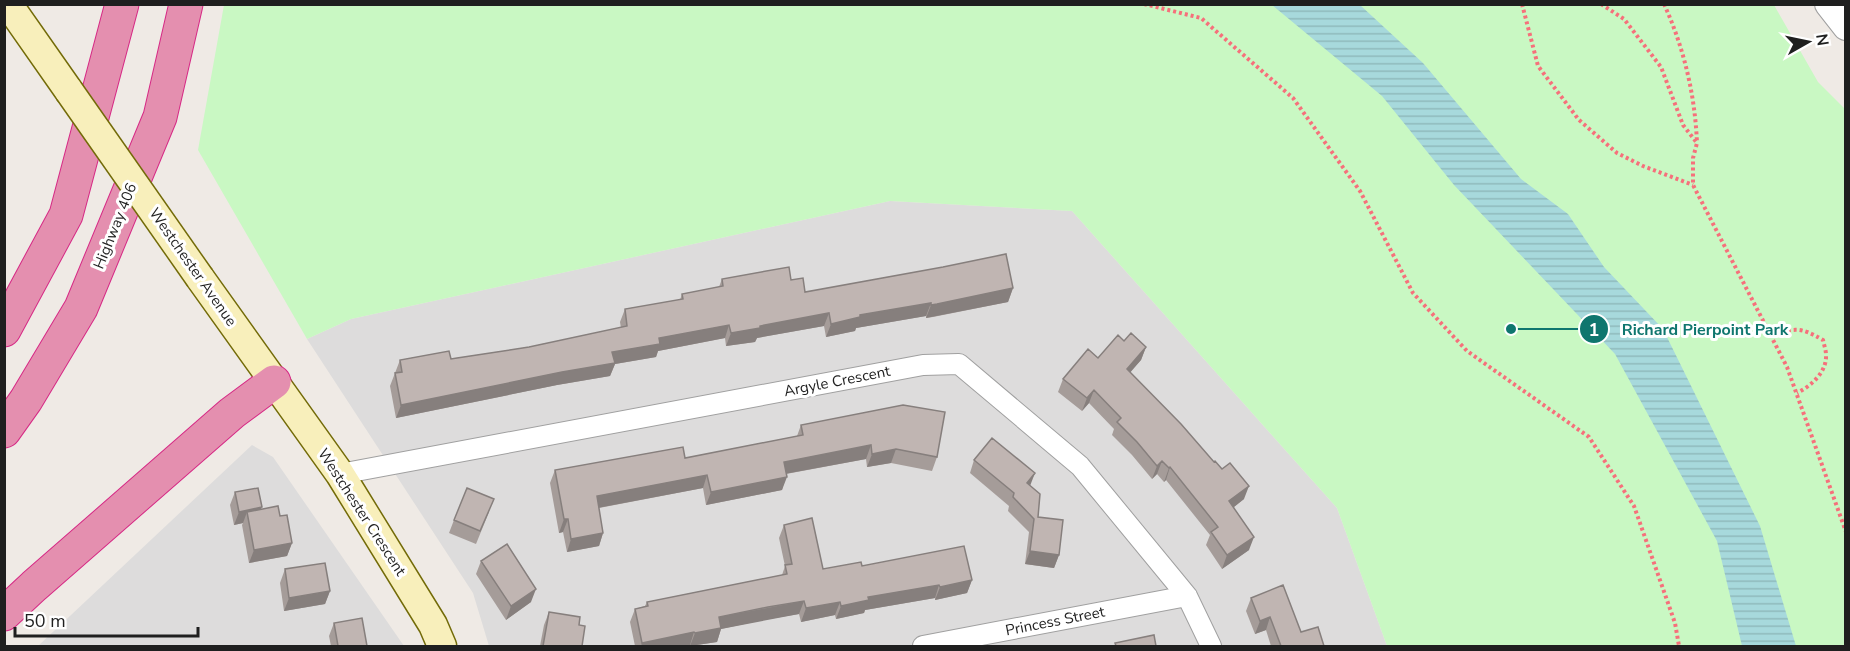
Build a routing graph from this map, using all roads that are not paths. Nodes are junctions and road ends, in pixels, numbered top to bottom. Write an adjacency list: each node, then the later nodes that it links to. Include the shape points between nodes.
1 (122, 4): 4 (highway, via 66,215)
2 (186, 4): 6 (highway, Highway 406, via 160,117 81,308)
3 (16, 15): 5 (main road, Westchester Avenue, bridge)
4 (4, 330)
5 (274, 382): 7 (main road, Westchester Crescent); 9 (highway, via 223,421)
6 (4, 431)
7 (340, 474): 8 (street, Argyle Crescent, via 923,365 959,364 1080,465); 10 (main road, Westchester Crescent, via 433,624)
8 (1187, 597): 11 (street, Princess Street); 12 (street, Argyle Crescent)
9 (4, 614)
10 (442, 646)
11 (923, 646)
12 (1211, 646)

